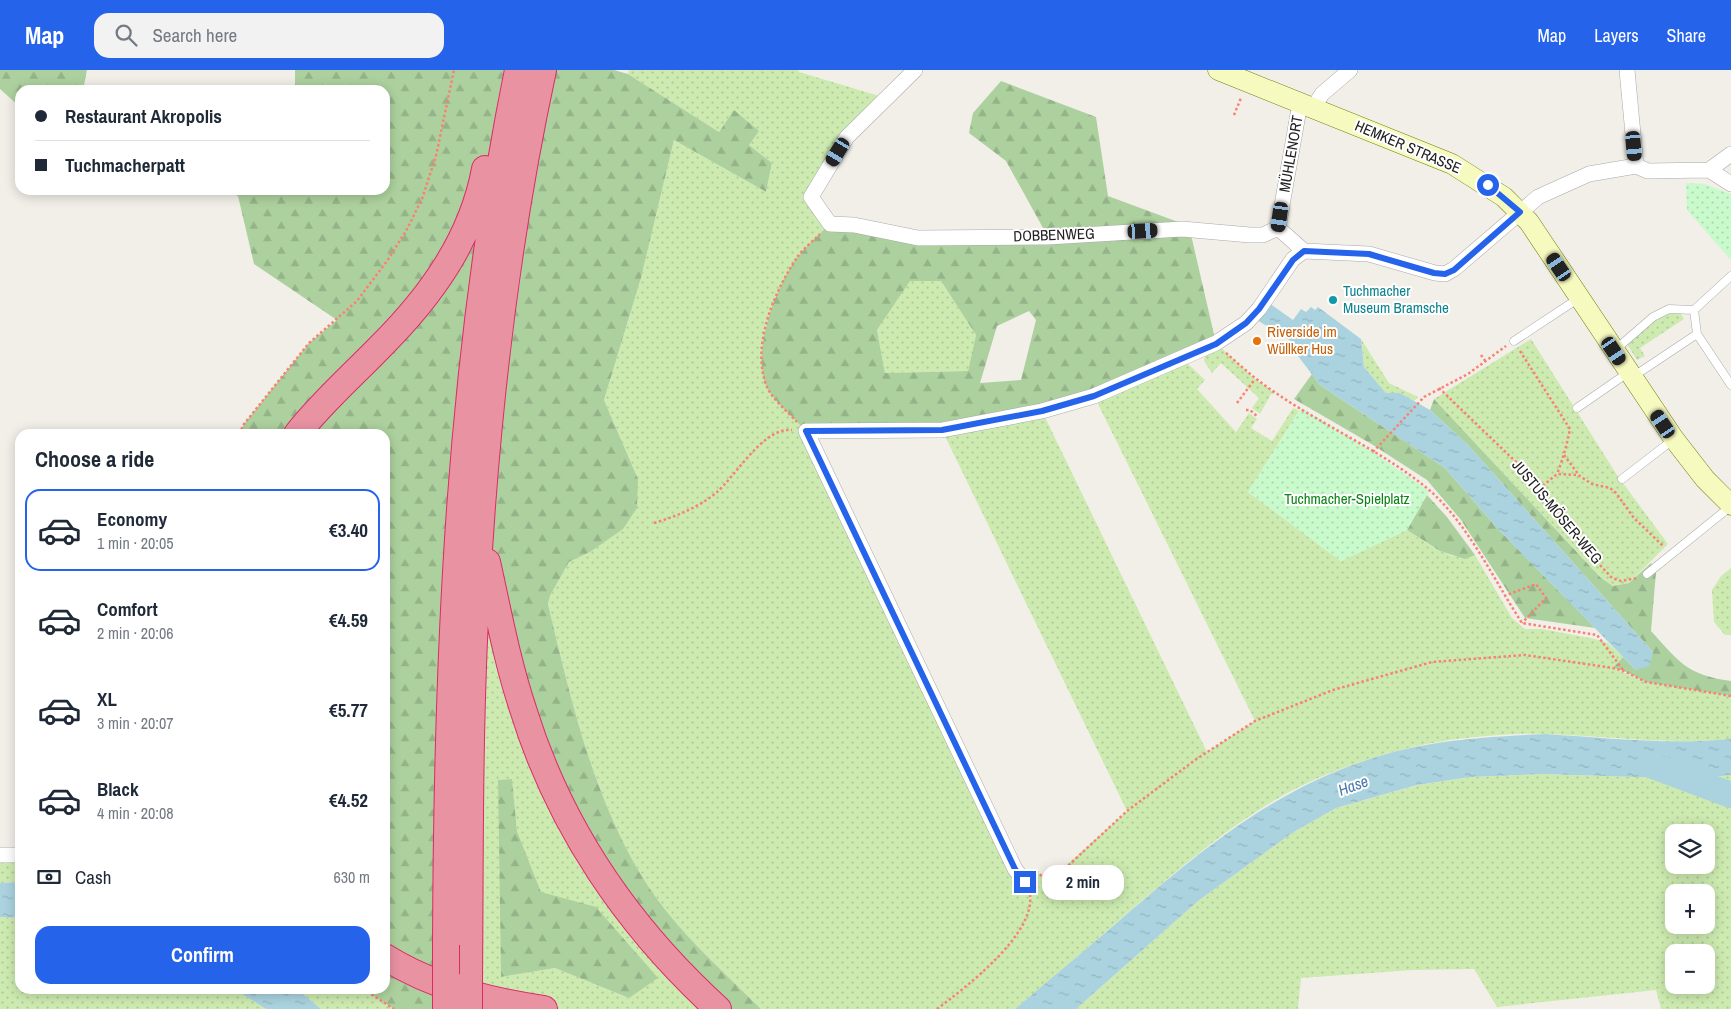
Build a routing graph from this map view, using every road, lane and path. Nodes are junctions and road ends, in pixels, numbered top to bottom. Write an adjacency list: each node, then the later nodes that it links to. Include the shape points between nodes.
1 (454, 70): 36 (path, via 436,156 422,199 406,231 357,301 309,343)
2 (504, 70): 37 (highway, via 477,201 452,260 406,319)
3 (518, 70): 58 (highway, via 470,373 458,518 448,740)
4 (543, 70): 48 (highway, via 517,211 493,377)
5 (916, 70): 16 (street, via 847,137 811,197)
6 (1205, 70): 10 (main road, HEMKER STRASSE, via 1214,78 1256,95)
7 (1218, 70): 10 (main road, HEMKER STRASSE)
8 (1350, 70): 10 (street, via 1322,94)
9 (1626, 70): 12 (street)
10 (1299, 103): 15 (main road, HEMKER STRASSE, via 1452,164 1488,185); 17 (street, MÜHLENORT)
11 (1731, 154): 13 (street)
12 (1636, 166): 13 (street, via 1648,171); 15 (street, via 1589,174 1538,197)
13 (1709, 170): 14 (street)
14 (1731, 184)
15 (1520, 212): 18 (street, via 1454,270 1445,274 1369,254); 20 (main road, HEMKER STRASSE)
16 (830, 224): 17 (street, DOBBENWEG, via 854,225 918,238 1048,237 1182,229 1263,235); 38 (path, via 799,254 781,286 765,329 763,346 761,364 767,388)
17 (1278, 228): 18 (street)
18 (1304, 251): 24 (street, via 1293,260 1246,323)
19 (1731, 276): 21 (lane)
20 (1579, 298): 23 (lane); 25 (main road, HEMKER STRASSE)
21 (1694, 310): 22 (lane); 25 (lane, via 1669,309 1653,317)
22 (1697, 334): 28 (lane); 30 (lane)
23 (1514, 341): 27 (path); 41 (path, via 1568,424 1570,429)
24 (1216, 344): 29 (path); 38 (street, via 1094,396 1042,411 942,430)
25 (1614, 351): 28 (main road, HEMKER STRASSE)
26 (1481, 354): 27 (path)
27 (1486, 362): 31 (path)
28 (1630, 374): 33 (lane); 39 (main road, HEMKER STRASSE)
29 (1255, 379): 32 (path); 40 (path, via 1282,399)
30 (1731, 385)
31 (1440, 388): 40 (path, via 1420,400); 45 (path, JUSTUS-MÖSER-WEG)
32 (1237, 403)
33 (1577, 408)
34 (1246, 410): 35 (path)
35 (1258, 417)
36 (242, 429)
37 (301, 429)
38 (806, 431): 47 (path, via 786,429 769,437 716,493 685,513); 57 (street, via 1015,869)
39 (1674, 439): 44 (lane); 46 (main road, HEMKER STRASSE, via 1705,479)
40 (1373, 452): 51 (path, via 1429,490 1456,521)
41 (1564, 455): 42 (path); 43 (path)
42 (1557, 474): 43 (path); 45 (path)
43 (1578, 475): 49 (path, via 1587,483 1610,488 1616,493 1634,518)
44 (1622, 480)
45 (1539, 489): 50 (path, JUSTUS-MÖSER-WEG, via 1573,536 1612,578 1628,581)
46 (1731, 505): 49 (lane)
47 (654, 523)
48 (480, 530): 58 (highway); 65 (highway, via 523,710 573,831 629,914)
49 (1672, 554): 50 (lane)
50 (1647, 574)
51 (1504, 596): 52 (path); 52 (path, via 1536,584 1546,598)
52 (1522, 623): 53 (path, via 1597,635)
53 (1624, 671): 54 (path, via 1646,682); 57 (path, via 1524,655 1432,662 1333,690 1255,721 1160,785 1057,876 1050,879 1037,871 1026,872)
54 (1731, 696)
55 (0, 855): 56 (street)
56 (15, 855)
57 (1025, 882): 66 (path, via 1030,889 1029,916 997,958)
58 (458, 948): 62 (highway, bridge); 63 (highway, bridge)
59 (390, 960): 64 (highway, via 467,994)
60 (371, 994): 61 (path)
61 (394, 1009)
62 (446, 1009)
63 (469, 1009)
64 (544, 1009)
65 (718, 1009)
66 (937, 1009)

